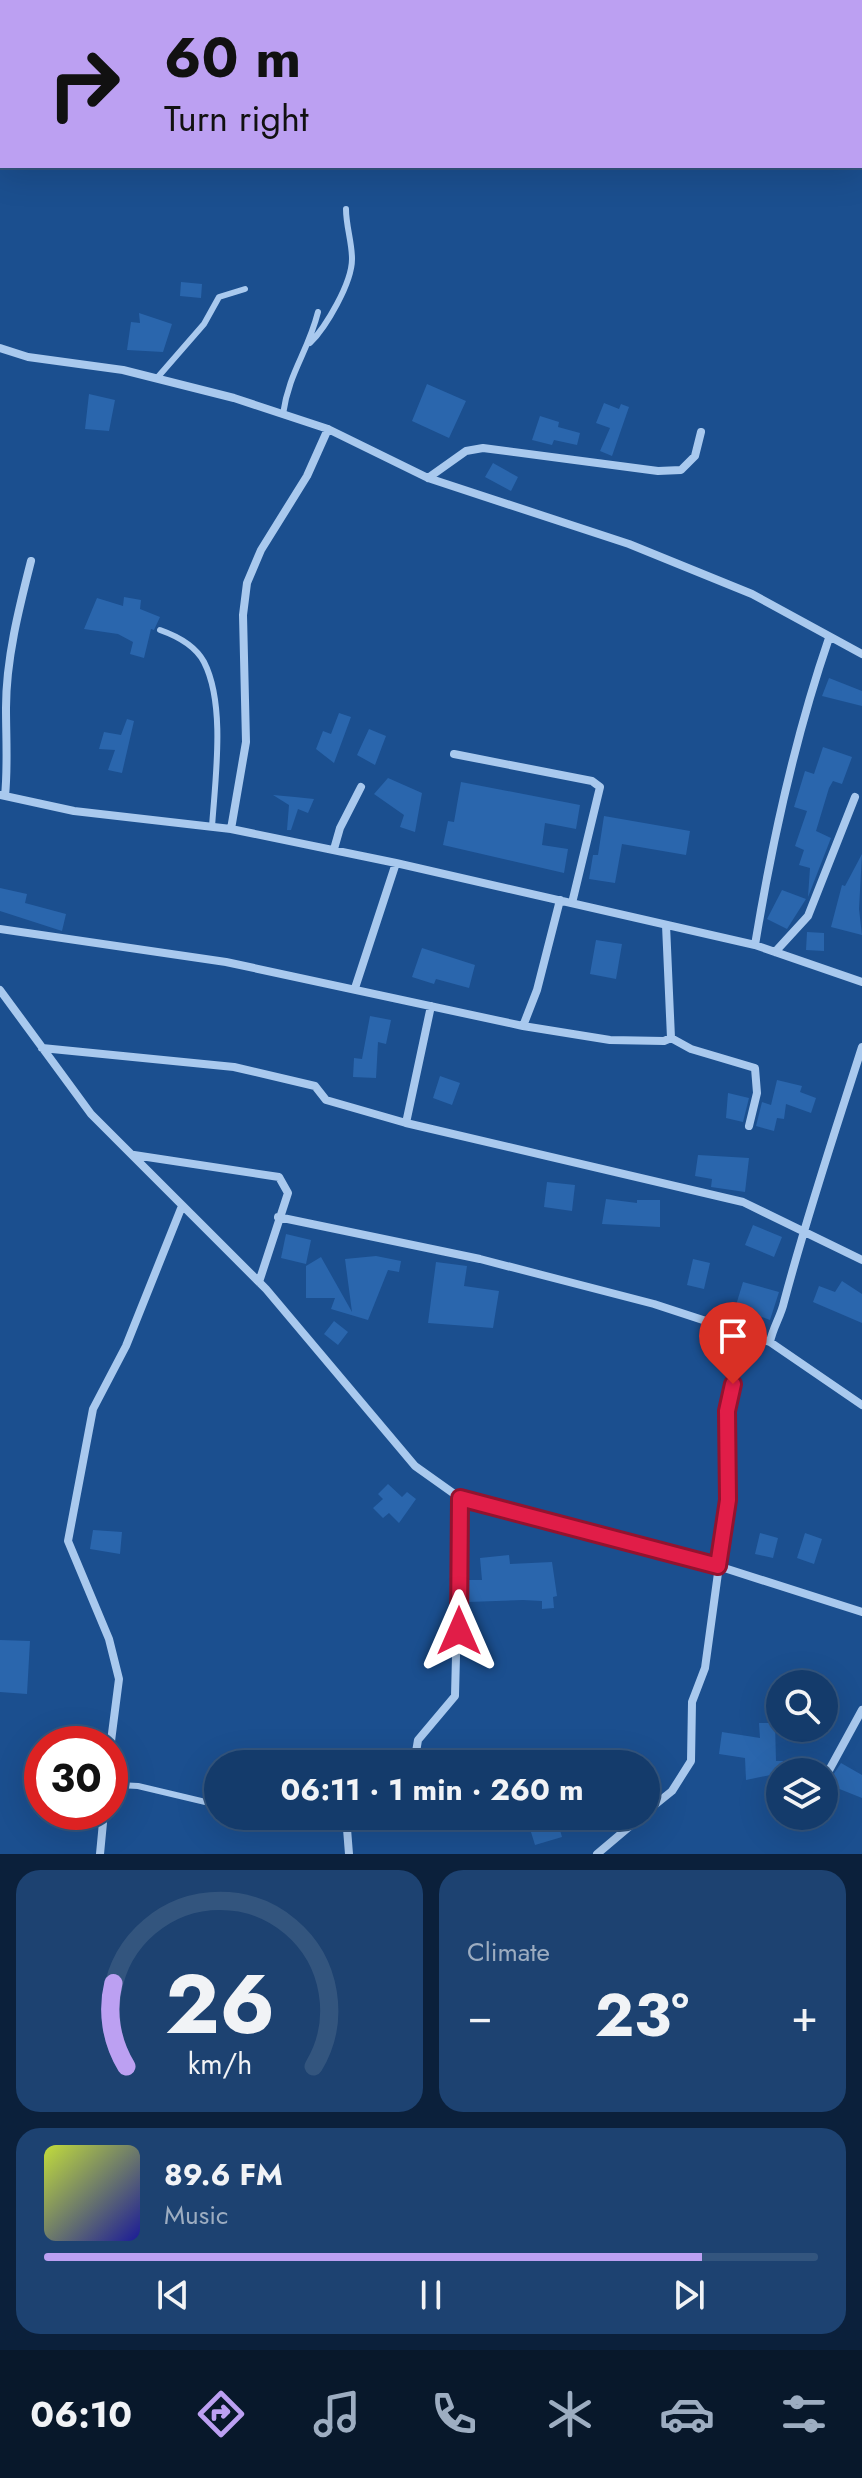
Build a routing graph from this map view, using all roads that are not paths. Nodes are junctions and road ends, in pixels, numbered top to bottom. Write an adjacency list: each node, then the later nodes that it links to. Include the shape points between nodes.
1 (346, 209): 4 (lane, via 349,273 324,329)
2 (245, 289): 6 (lane, via 219,297 204,324)
3 (318, 312): 4 (lane)
4 (310, 343): 7 (lane, via 287,384)
5 (0, 348): 6 (street)
6 (157, 378): 7 (street)
7 (283, 414): 8 (street)
8 (328, 429): 10 (street); 20 (street, via 247,583 246,742)
9 (701, 432): 10 (street, via 695,456 681,470 483,448 466,451)
10 (428, 478): 13 (street, via 629,544 752,594)
11 (31, 561): 17 (street, via 6,706 9,756)
12 (160, 630): 19 (lane, via 194,649 213,691)
13 (829, 638): 14 (street); 27 (street, via 811,692)
14 (862, 654)
15 (454, 754): 24 (street, via 592,781 600,787)
16 (361, 787): 21 (street)
17 (3, 796): 19 (street, via 74,811)
18 (855, 797): 28 (street, via 808,916)
19 (212, 827): 20 (street)
20 (231, 829): 21 (street)
21 (334, 849): 22 (street)
22 (396, 863): 23 (street); 30 (street)
23 (560, 900): 24 (street); 33 (street)
24 (572, 903): 25 (street)
25 (666, 925): 27 (street); 34 (street)
26 (0, 929): 30 (street, via 226,962)
27 (755, 945): 28 (street)
28 (775, 952): 29 (street)
29 (862, 982)
30 (355, 988): 32 (street)
31 (0, 990): 36 (street)
32 (431, 1006): 33 (street); 37 (street)
33 (523, 1026): 34 (street, via 610,1040)
34 (671, 1038): 38 (street, via 755,1068 757,1093)
35 (862, 1047): 42 (street)
36 (42, 1048): 37 (street, via 234,1067 315,1086 326,1100); 39 (street, via 91,1114)
37 (406, 1123): 42 (street, via 743,1202)
38 (749, 1126)
39 (132, 1155): 40 (street); 41 (street, via 279,1177 288,1193)
40 (182, 1206): 44 (street); 52 (street, via 126,1346 93,1409 68,1541 109,1639 119,1679)
41 (278, 1217): 44 (street); 45 (street, via 480,1259 654,1304)
42 (801, 1230): 43 (street); 46 (street)
43 (862, 1260)
44 (259, 1282): 48 (street, via 415,1466)
45 (739, 1334): 46 (street); 49 (street, via 727,1411 728,1500)
46 (770, 1342): 47 (street)
47 (862, 1405)
48 (460, 1498): 49 (street); 53 (street, via 455,1696 418,1740)
49 (718, 1566): 50 (street); 56 (street, via 705,1668 692,1702 691,1761)
50 (862, 1612)
51 (862, 1710): 54 (street)
52 (113, 1726)
53 (416, 1750)
54 (836, 1758)
55 (128, 1786): 57 (lane)
56 (660, 1801)
57 (204, 1802)
58 (102, 1830): 61 (street)
59 (345, 1830): 62 (street)
60 (625, 1830): 63 (street)
61 (100, 1854)
62 (349, 1854)
63 (597, 1854)

